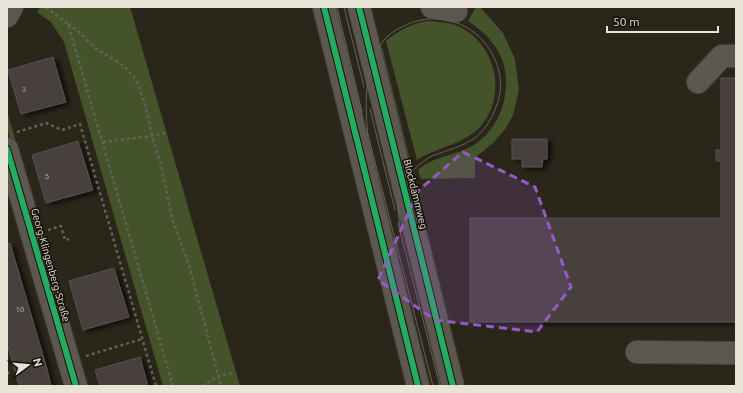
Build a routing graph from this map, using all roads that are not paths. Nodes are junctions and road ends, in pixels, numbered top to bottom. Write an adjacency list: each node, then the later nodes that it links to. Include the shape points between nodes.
1 (12, 7): 6 (street)
2 (324, 7): 13 (street)
3 (359, 7): 14 (street, Blockdammweg)
4 (432, 7): 5 (street)
5 (456, 11)
6 (7, 16)
7 (736, 56): 8 (street, via 722,56)
8 (698, 82)
9 (12, 141): 12 (street, Georg-Klingenberg-Straße)
10 (637, 352): 11 (street)
11 (736, 353)
12 (76, 386)
13 (418, 386)
14 (453, 386)

